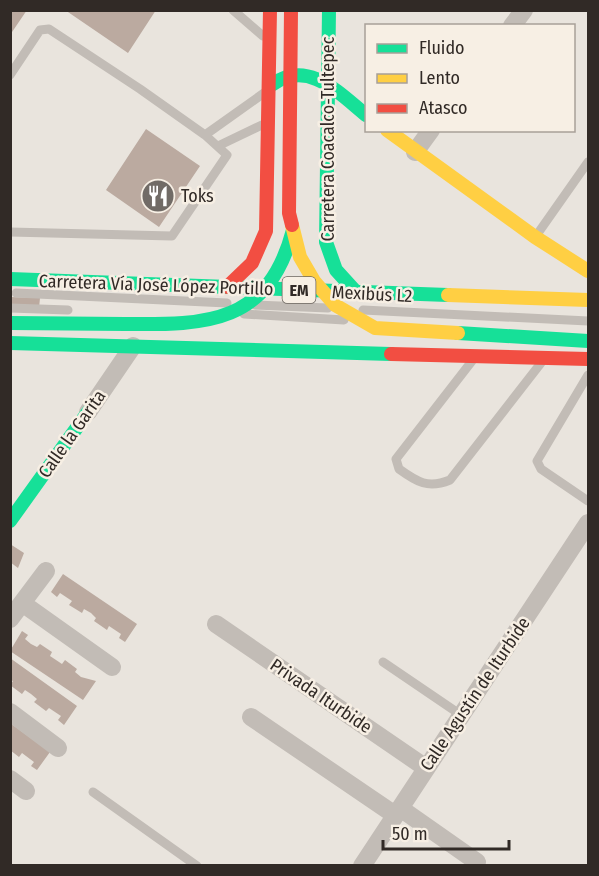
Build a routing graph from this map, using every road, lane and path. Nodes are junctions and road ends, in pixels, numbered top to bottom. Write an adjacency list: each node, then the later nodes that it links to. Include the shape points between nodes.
1 (232, 10): 8 (lane)
2 (270, 10): 8 (main road)
3 (291, 10): 35 (main road, bridge, via 289,213 300,257 335,305 375,328)
4 (298, 10): 33 (main road, bridge, via 296,221 282,265 265,288 238,311 208,322)
5 (329, 10): 9 (main road, Carretera Coacalco-Tultepec)
6 (524, 10): 7 (street)
7 (514, 24)
8 (270, 42): 9 (main road, via 285,61 298,68 317,65); 12 (main road)
9 (328, 52): 11 (main road, Carretera Coacalco-Tultepec)
10 (10, 75): 17 (lane, via 40,30 50,29)
11 (327, 85): 12 (main road, via 299,74 282,77); 13 (main road); 26 (main road, Carretera Coacalco-Tultepec, via 326,242 333,266 343,282)
12 (269, 89): 14 (main road); 17 (lane)
13 (365, 114)
14 (269, 122): 18 (lane); 25 (main road, via 266,231 262,248 244,275)
15 (390, 132): 19 (main road)
16 (430, 132): 19 (street)
17 (205, 135): 18 (lane)
18 (218, 146): 21 (lane, via 225,151 225,159 172,236)
19 (415, 152): 22 (main road)
20 (588, 162): 22 (lane)
21 (10, 232)
22 (535, 237): 23 (main road)
23 (588, 271)
24 (10, 279): 25 (main road, Carretera Vía José López Portillo / EM)
25 (227, 287): 26 (main road, Carretera Vía José López Portillo / EM)
26 (356, 292): 28 (main road, Carretera Vía José López Portillo / EM)
27 (10, 293): 32 (lane, Mexibús L2)
28 (588, 300)
29 (10, 308): 30 (lane)
30 (81, 310)
31 (174, 312): 34 (lane, Mexibús L2)
32 (588, 321)
33 (10, 323)
34 (588, 334)
35 (588, 341)
36 (10, 343): 37 (main road)
37 (133, 346): 38 (main road); 42 (street, Calle la Garita)
38 (475, 357): 39 (main road); 39 (lane, via 396,459 399,469 417,482 426,485 450,480)
39 (544, 357): 40 (main road)
40 (588, 359)
41 (588, 375): 43 (lane, via 537,460 541,470)
42 (88, 412): 44 (main road, Calle la Garita)
43 (588, 501)
44 (10, 521)
45 (588, 523): 53 (street, Calle Agustín de Iturbide)
46 (46, 571): 47 (street)
47 (22, 603): 48 (street); 51 (street)
48 (10, 619)
49 (216, 624): 56 (street, Privada Iturbide)
50 (383, 662): 53 (lane)
51 (112, 667)
52 (10, 712): 55 (street)
53 (461, 715): 56 (street, Calle Agustín de Iturbide)
54 (251, 717): 60 (street)
55 (58, 748)
56 (426, 768): 60 (street, Calle Agustín de Iturbide)
57 (10, 779): 58 (street)
58 (26, 791)
59 (93, 792): 62 (lane)
60 (397, 812): 61 (street); 63 (street, Calle Agustín de Iturbide)
61 (477, 862)
62 (196, 866)
63 (362, 866)

